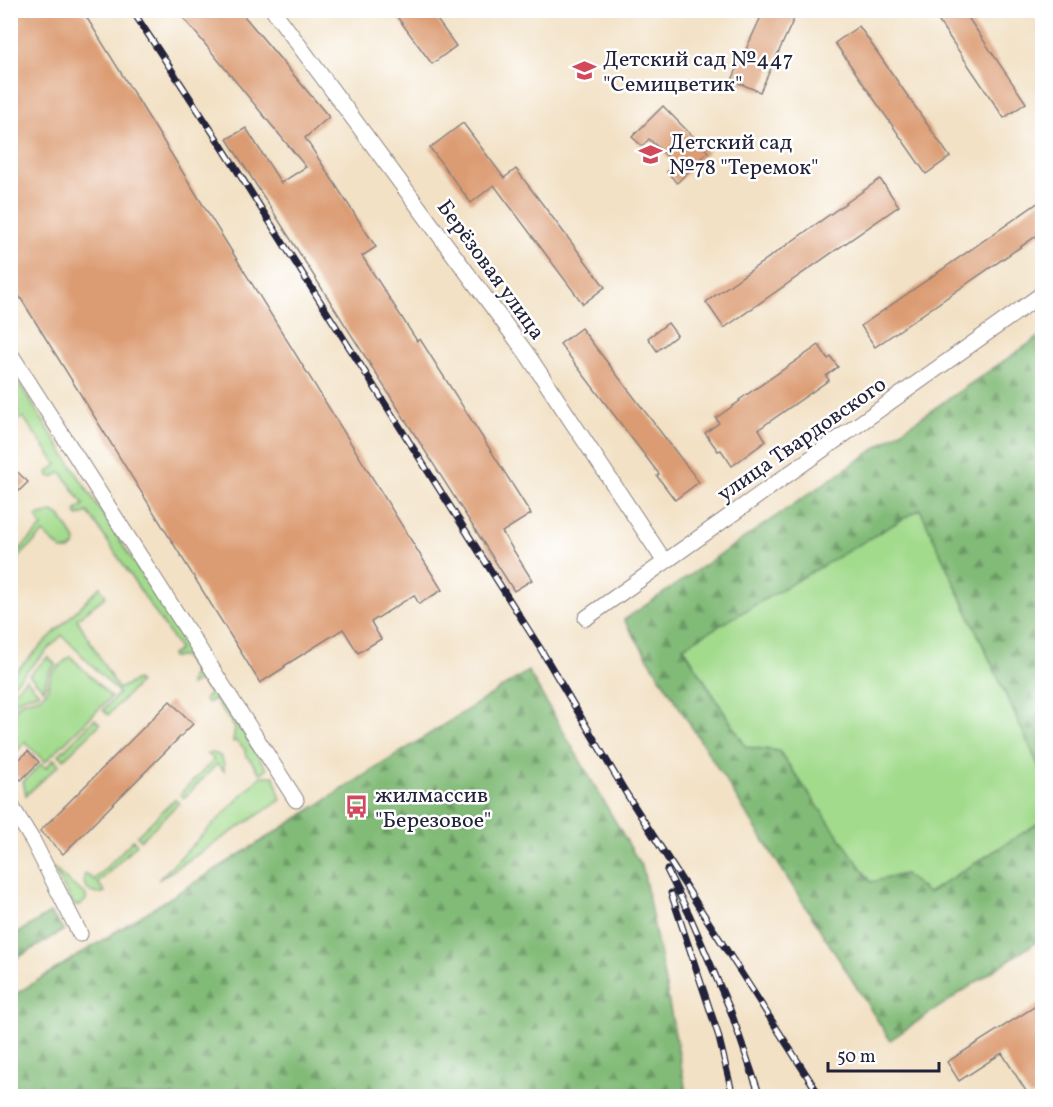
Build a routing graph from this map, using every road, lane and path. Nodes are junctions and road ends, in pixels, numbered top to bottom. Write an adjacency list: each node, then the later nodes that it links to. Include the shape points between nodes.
1 (273, 10): 4 (street, Берёзовая улица, via 527,354)
2 (1042, 294): 4 (street, улица Твардовского)
3 (10, 353): 6 (street)
4 (665, 562): 5 (street, улица Твардовского)
5 (586, 618)
6 (296, 800)
7 (10, 804): 8 (street)
8 (80, 934)

